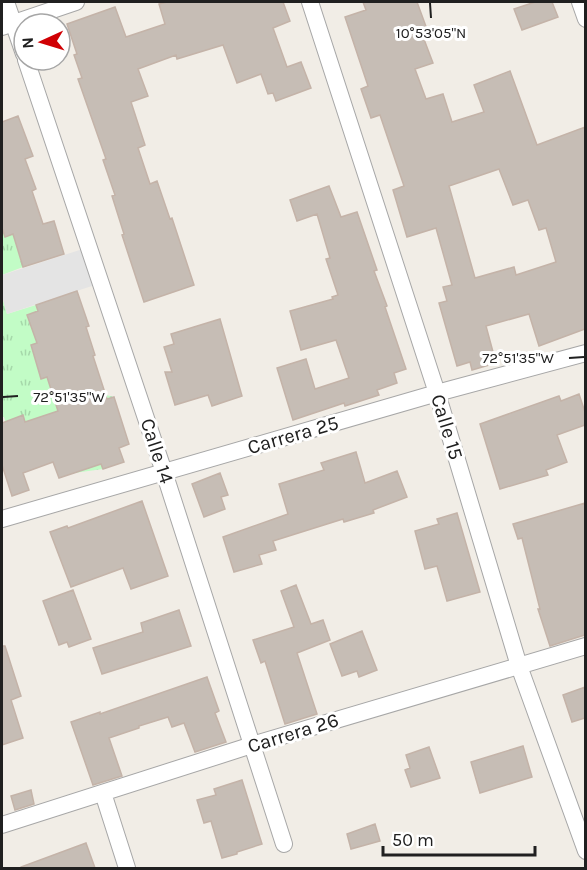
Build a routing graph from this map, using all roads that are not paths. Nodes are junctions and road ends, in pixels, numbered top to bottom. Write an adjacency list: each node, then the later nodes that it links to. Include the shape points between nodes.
1 (6, 2): 6 (street)
2 (76, 2): 6 (street)
3 (310, 2): 9 (street, Calle 15)
4 (580, 2): 5 (street)
5 (585, 19)
6 (8, 25)
7 (30, 72): 10 (street, Calle 14)
8 (585, 353): 9 (street, Carrera 25)
9 (437, 393): 10 (street, Carrera 25); 13 (street, Calle 15)
10 (164, 472): 11 (street, Carrera 25); 14 (street, Calle 14)
11 (2, 519)
12 (585, 646): 13 (street, Carrera 26)
13 (519, 666): 14 (street, Carrera 26); 18 (street, Calle 15)
14 (252, 744): 15 (street, Carrera 26); 17 (street, Calle 14)
15 (103, 793): 16 (street, Carrera 26); 19 (street)
16 (2, 825)
17 (284, 844)
18 (585, 851)
19 (127, 868)

